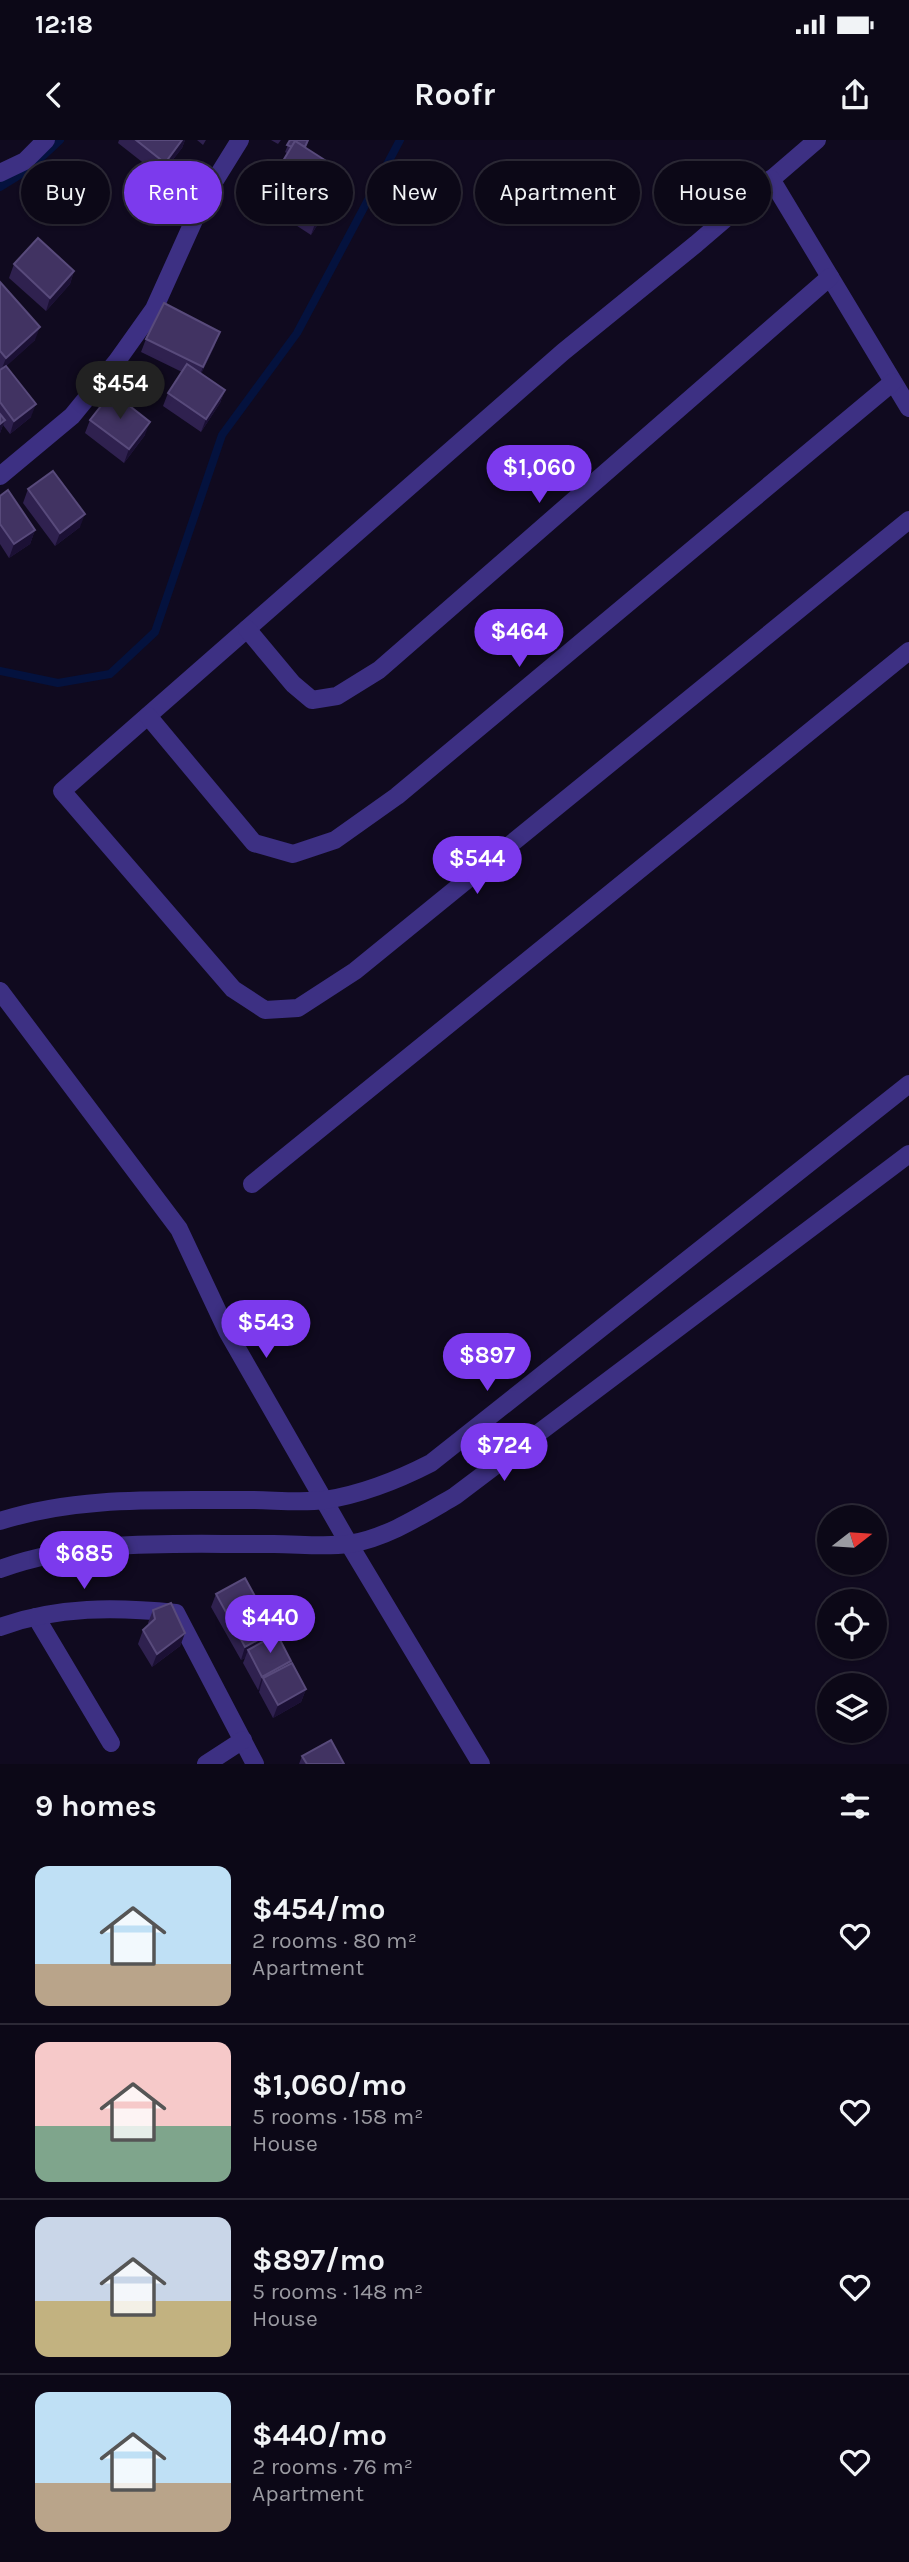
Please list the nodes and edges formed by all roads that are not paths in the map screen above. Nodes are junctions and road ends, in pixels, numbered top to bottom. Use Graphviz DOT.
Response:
graph roads {
  1 [pos="46,140"];
  2 [pos="240,140"];
  3 [pos="817,140"];
  4 [pos="0,173"];
  5 [pos="771,179"];
  6 [pos="717,224"];
  7 [pos="830,277"];
  8 [pos="893,382"];
  9 [pos="909,408"];
  10 [pos="0,476"];
  11 [pos="909,520"];
  12 [pos="247,629"];
  13 [pos="909,651"];
  14 [pos="148,716"];
  15 [pos="0,992"];
  16 [pos="909,1084"];
  17 [pos="909,1154"];
  18 [pos="252,1184"];
  19 [pos="324,1500"];
  20 [pos="0,1521"];
  21 [pos="348,1544"];
  22 [pos="0,1569"];
  23 [pos="36,1617"];
  24 [pos="0,1627"];
  25 [pos="243,1741"];
  26 [pos="111,1742"];
  27 [pos="206,1764"];
  28 [pos="255,1764"];
  29 [pos="481,1764"];
  1 -- 4 [label="street"];
  2 -- 10 [label="street"];
  3 -- 5 [label="street"];
  5 -- 7 [label="street"];
  6 -- 12 [label="street"];
  7 -- 8 [label="street"];
  7 -- 12 [label="street"];
  8 -- 9 [label="street"];
  8 -- 14 [label="street"];
  11 -- 14 [label="street"];
  12 -- 14 [label="street"];
  13 -- 18 [label="street"];
  15 -- 19 [label="street"];
  16 -- 19 [label="street"];
  17 -- 21 [label="street"];
  19 -- 20 [label="street"];
  19 -- 21 [label="street"];
  21 -- 22 [label="street"];
  21 -- 29 [label="street"];
  23 -- 24 [label="street"];
  23 -- 25 [label="street"];
  23 -- 26 [label="street"];
  25 -- 27 [label="street"];
  25 -- 28 [label="street"];
}
